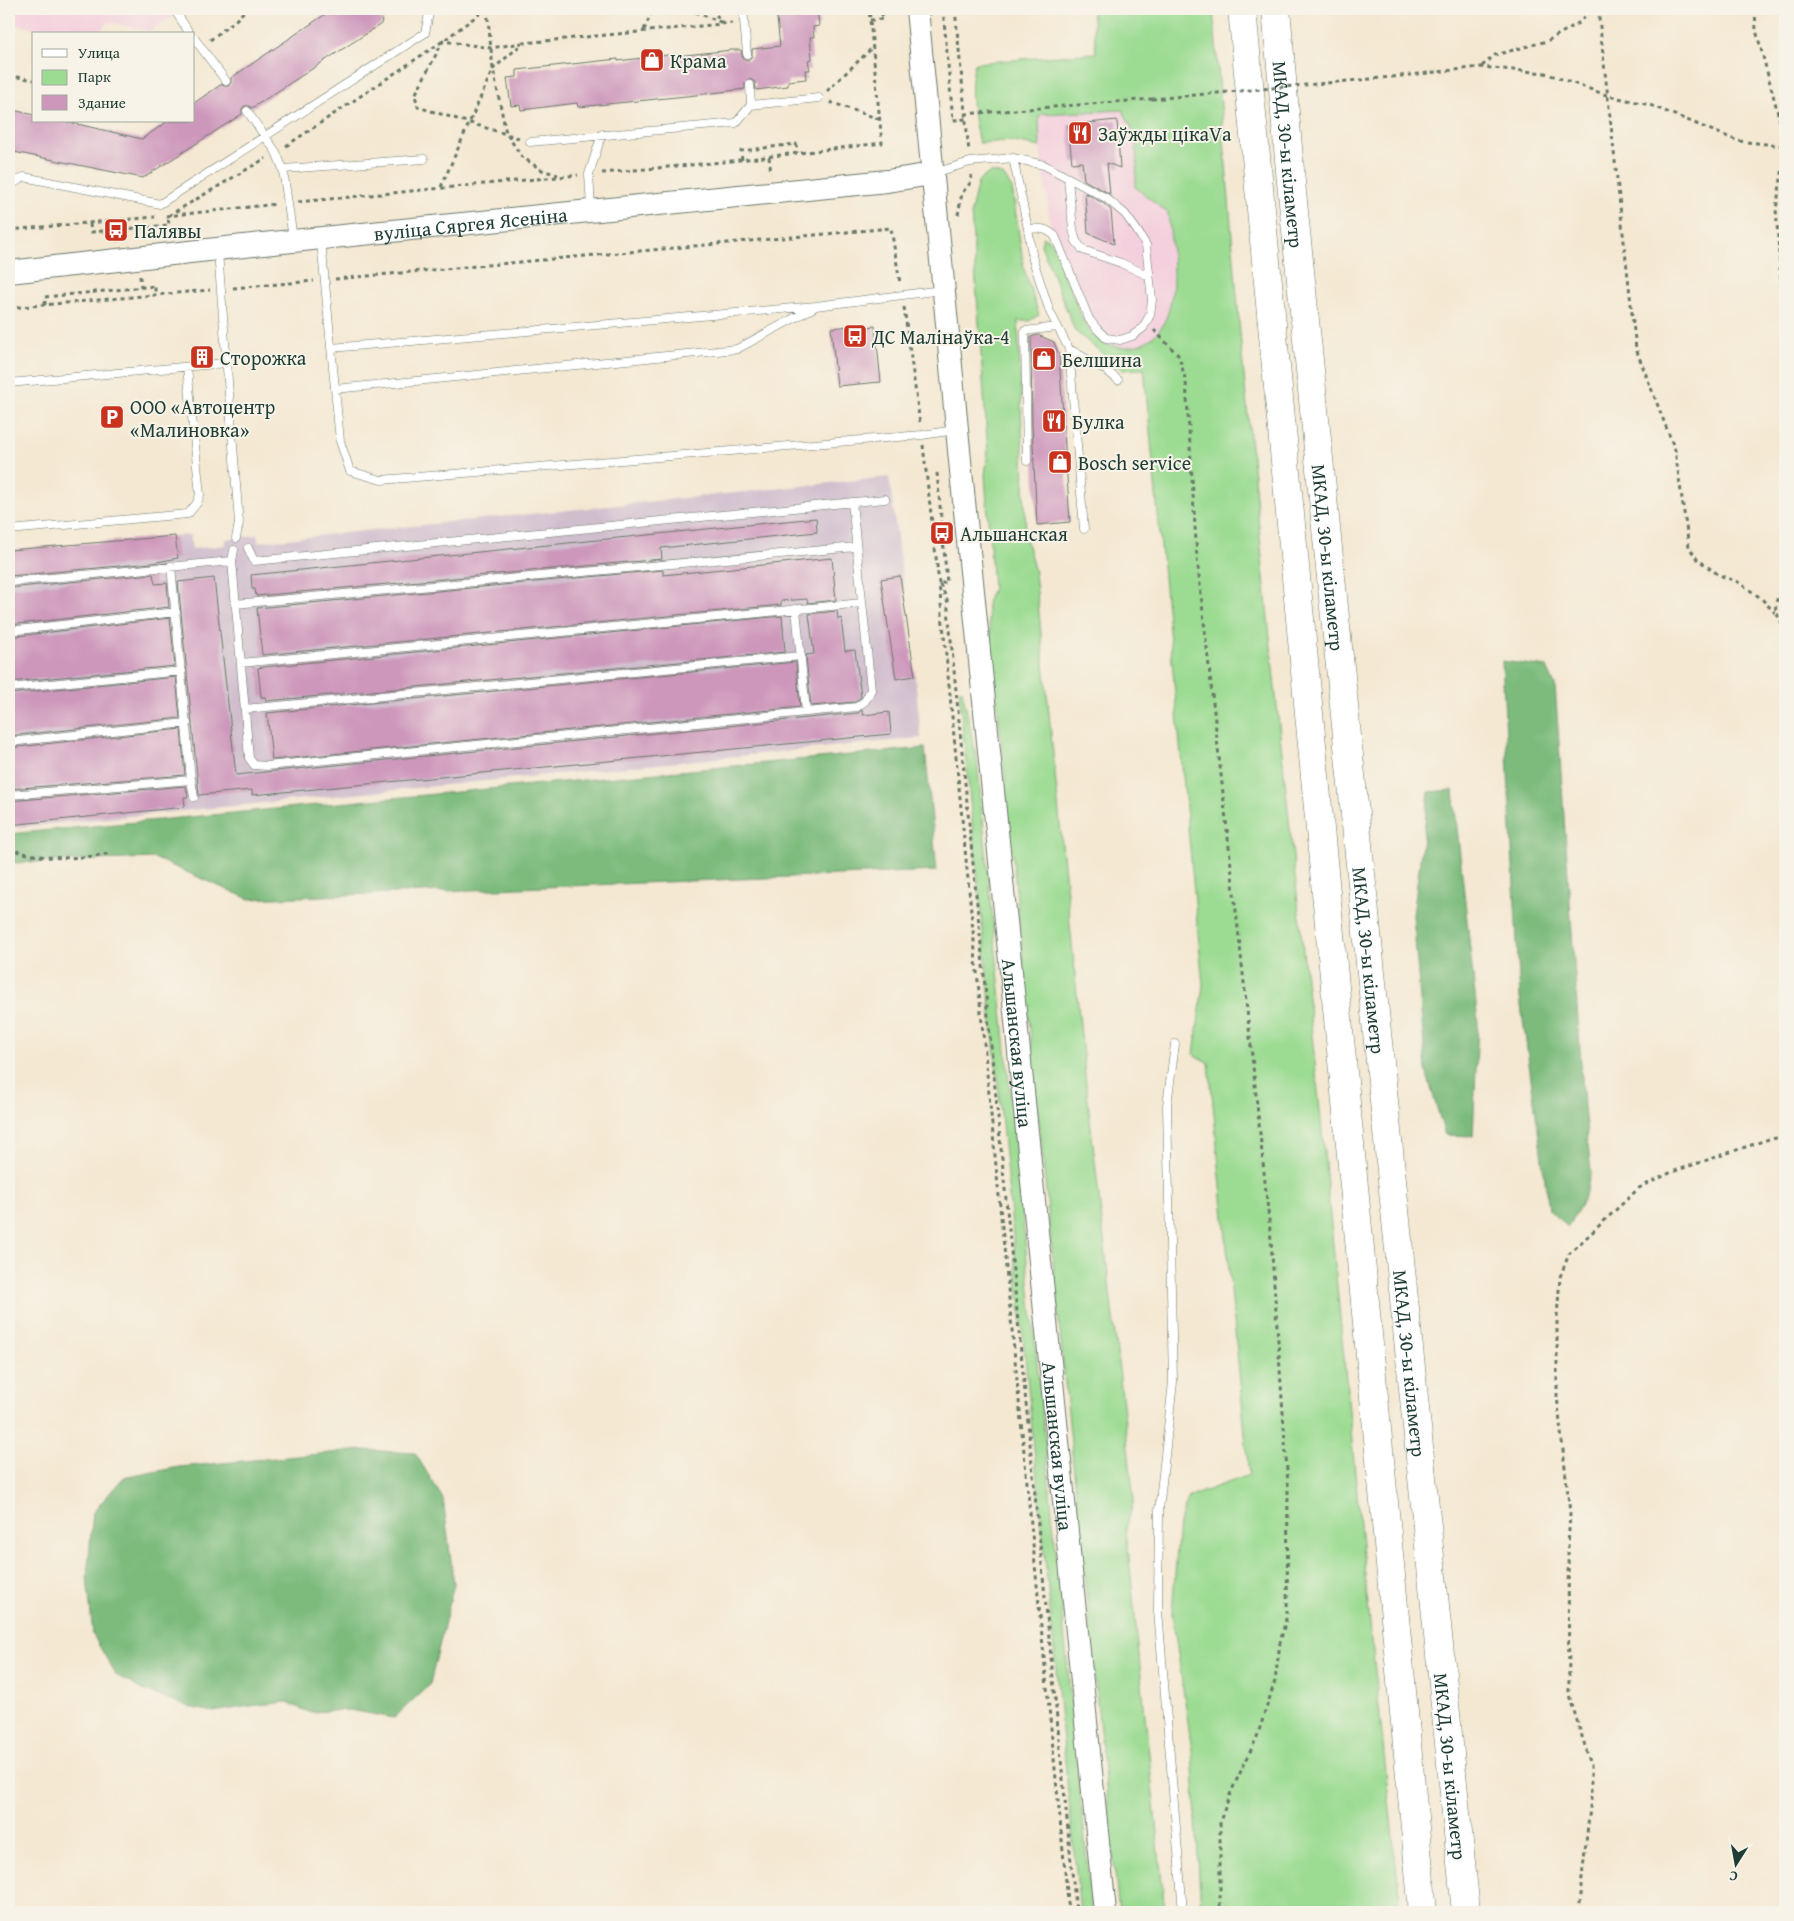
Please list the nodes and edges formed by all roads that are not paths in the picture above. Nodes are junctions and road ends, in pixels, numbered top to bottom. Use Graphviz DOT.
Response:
graph roads {
  1 [pos="174,9"];
  2 [pos="430,9"];
  3 [pos="743,9"];
  4 [pos="918,9"];
  5 [pos="1242,9"];
  6 [pos="1276,9"];
  7 [pos="189,32"];
  8 [pos="195,40"];
  9 [pos="747,54"];
  10 [pos="226,82"];
  11 [pos="750,85"];
  12 [pos="820,98"];
  13 [pos="751,105"];
  14 [pos="247,111"];
  15 [pos="602,134"];
  16 [pos="264,136"];
  17 [pos="530,142"];
  18 [pos="1013,158"];
  19 [pos="424,159"];
  20 [pos="283,169"];
  21 [pos="932,174"];
  22 [pos="1068,179"];
  23 [pos="9,186"];
  24 [pos="592,212"];
  25 [pos="1028,229"];
  26 [pos="321,239"];
  27 [pos="293,241"];
  28 [pos="218,250"];
  29 [pos="9,272"];
  30 [pos="1149,276"];
  31 [pos="944,290"];
  32 [pos="816,306"];
  33 [pos="1057,327"];
  34 [pos="331,348"];
  35 [pos="1069,349"];
  36 [pos="226,363"];
  37 [pos="187,367"];
  38 [pos="1118,380"];
  39 [pos="9,383"];
  40 [pos="335,390"];
  41 [pos="957,430"];
  42 [pos="1027,461"];
  43 [pos="885,499"];
  44 [pos="852,502"];
  45 [pos="1084,529"];
  46 [pos="9,530"];
  47 [pos="240,537"];
  48 [pos="856,547"];
  49 [pos="248,548"];
  50 [pos="234,550"];
  51 [pos="232,561"];
  52 [pos="171,566"];
  53 [pos="9,582"];
  54 [pos="862,603"];
  55 [pos="235,604"];
  56 [pos="796,609"];
  57 [pos="176,612"];
  58 [pos="9,631"];
  59 [pos="801,656"];
  60 [pos="241,663"];
  61 [pos="182,671"];
  62 [pos="9,688"];
  63 [pos="245,709"];
  64 [pos="806,712"];
  65 [pos="187,723"];
  66 [pos="9,742"];
  67 [pos="191,780"];
  68 [pos="9,795"];
  69 [pos="194,797"];
  70 [pos="1175,1044"];
  71 [pos="1105,1912"];
  72 [pos="1183,1912"];
  73 [pos="1423,1912"];
  74 [pos="1466,1912"];
  1 -- 7 [label="lane"];
  2 -- 16 [label="lane"];
  3 -- 9 [label="lane"];
  4 -- 21 [label="main road, Альшанская вуліца"];
  5 -- 73 [label="highway, МКАД, 30-ы кіламетр"];
  6 -- 74 [label="highway, МКАД, 30-ы кіламетр"];
  8 -- 10 [label="lane"];
  11 -- 13 [label="lane"];
  12 -- 13 [label="lane"];
  13 -- 15 [label="lane"];
  14 -- 16 [label="lane"];
  15 -- 17 [label="lane"];
  15 -- 24 [label="lane"];
  16 -- 20 [label="lane"];
  16 -- 23 [label="lane"];
  18 -- 21 [label="lane"];
  18 -- 22 [label="lane"];
  18 -- 25 [label="lane"];
  19 -- 20 [label="lane"];
  20 -- 27 [label="lane"];
  21 -- 24 [label="main road, вуліца Сяргея Ясеніна"];
  21 -- 31 [label="main road, Альшанская вуліца"];
  22 -- 30 [label="lane"];
  22 -- 30 [label="lane"];
  24 -- 26 [label="main road, вуліца Сяргея Ясеніна"];
  25 -- 30 [label="lane"];
  25 -- 33 [label="lane"];
  26 -- 27 [label="main road, вуліца Сяргея Ясеніна"];
  26 -- 34 [label="lane"];
  27 -- 28 [label="main road, вуліца Сяргея Ясеніна"];
  28 -- 29 [label="main road, вуліца Сяргея Ясеніна"];
  28 -- 36 [label="lane"];
  31 -- 32 [label="lane"];
  31 -- 41 [label="main road, Альшанская вуліца"];
  32 -- 34 [label="lane"];
  32 -- 40 [label="lane"];
  33 -- 35 [label="lane"];
  33 -- 42 [label="lane"];
  34 -- 40 [label="lane"];
  35 -- 38 [label="lane"];
  35 -- 45 [label="lane"];
  36 -- 37 [label="lane"];
  36 -- 47 [label="lane"];
  37 -- 39 [label="lane"];
  37 -- 46 [label="lane"];
  40 -- 41 [label="lane"];
  41 -- 71 [label="main road, Альшанская вуліца"];
  43 -- 44 [label="lane"];
  44 -- 48 [label="lane"];
  44 -- 49 [label="lane"];
  48 -- 54 [label="lane"];
  48 -- 55 [label="lane"];
  50 -- 51 [label="lane"];
  51 -- 52 [label="lane"];
  51 -- 55 [label="lane"];
  52 -- 53 [label="lane"];
  52 -- 57 [label="lane"];
  54 -- 56 [label="lane"];
  54 -- 64 [label="lane"];
  55 -- 60 [label="lane"];
  56 -- 59 [label="lane"];
  56 -- 60 [label="lane"];
  57 -- 58 [label="lane"];
  57 -- 61 [label="lane"];
  59 -- 63 [label="lane"];
  59 -- 64 [label="lane"];
  60 -- 63 [label="lane"];
  61 -- 62 [label="lane"];
  61 -- 65 [label="lane"];
  63 -- 64 [label="lane"];
  65 -- 66 [label="lane"];
  65 -- 67 [label="lane"];
  67 -- 68 [label="lane"];
  67 -- 69 [label="lane"];
  70 -- 72 [label="lane"];
}
